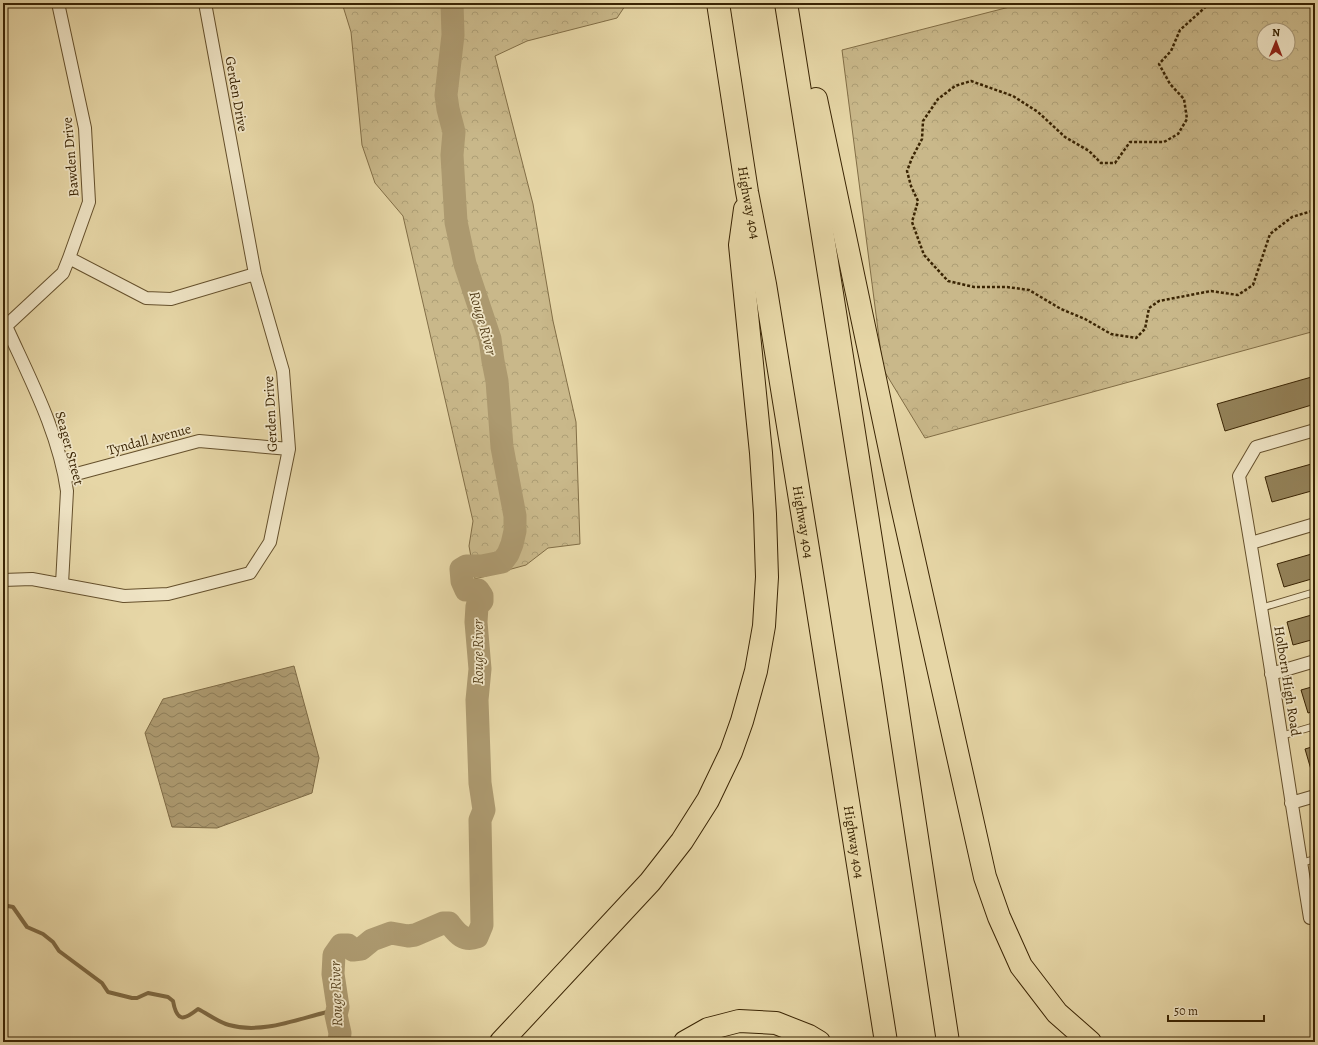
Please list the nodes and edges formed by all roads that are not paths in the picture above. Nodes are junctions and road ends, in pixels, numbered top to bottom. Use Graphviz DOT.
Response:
graph roads {
  1 [pos="58,3"];
  2 [pos="205,3"];
  3 [pos="718,3"];
  4 [pos="786,3"];
  5 [pos="796,61"];
  6 [pos="747,192"];
  7 [pos="69,258"];
  8 [pos="255,274"];
  9 [pos="5,327"];
  10 [pos="1315,430"];
  11 [pos="289,449"];
  12 [pos="65,477"];
  13 [pos="1315,524"];
  14 [pos="1251,543"];
  15 [pos="3,580"];
  16 [pos="62,584"];
  17 [pos="1315,592"];
  18 [pos="1262,608"];
  19 [pos="1315,661"];
  20 [pos="1271,674"];
  21 [pos="1315,726"];
  22 [pos="1281,736"];
  23 [pos="1315,796"];
  24 [pos="1291,803"];
  25 [pos="1315,859"];
  26 [pos="1301,863"];
  27 [pos="1313,917"];
  28 [pos="501,1042"];
  29 [pos="685,1042"];
  30 [pos="819,1042"];
  31 [pos="886,1042"];
  32 [pos="948,1042"];
  33 [pos="1090,1042"];
  1 -- 7 [label="street, Bawden Drive"];
  2 -- 8 [label="street, Gerden Drive"];
  3 -- 6 [label="highway, Highway 404"];
  4 -- 5 [label="highway"];
  5 -- 32 [label="highway"];
  5 -- 33 [label="highway"];
  6 -- 28 [label="highway"];
  6 -- 31 [label="highway, Highway 404"];
  7 -- 8 [label="street"];
  7 -- 9 [label="street, Bawden Drive"];
  8 -- 11 [label="street, Gerden Drive"];
  9 -- 12 [label="street, Seager Street"];
  10 -- 14 [label="street, Holborn High Road"];
  11 -- 12 [label="street, Tyndall Avenue"];
  11 -- 16 [label="street, Gerden Drive"];
  12 -- 16 [label="street, Seager Street"];
  13 -- 14 [label="street"];
  14 -- 18 [label="street, Holborn High Road"];
  15 -- 16 [label="street, Gerden Drive"];
  17 -- 18 [label="lane"];
  18 -- 20 [label="street, Holborn High Road"];
  19 -- 20 [label="street"];
  20 -- 22 [label="street, Holborn High Road"];
  21 -- 22 [label="lane"];
  22 -- 24 [label="street, Holborn High Road"];
  23 -- 24 [label="street"];
  24 -- 26 [label="street, Holborn High Road"];
  25 -- 26 [label="lane"];
  26 -- 27 [label="street, Holborn High Road"];
  29 -- 30 [label="highway"];
}
